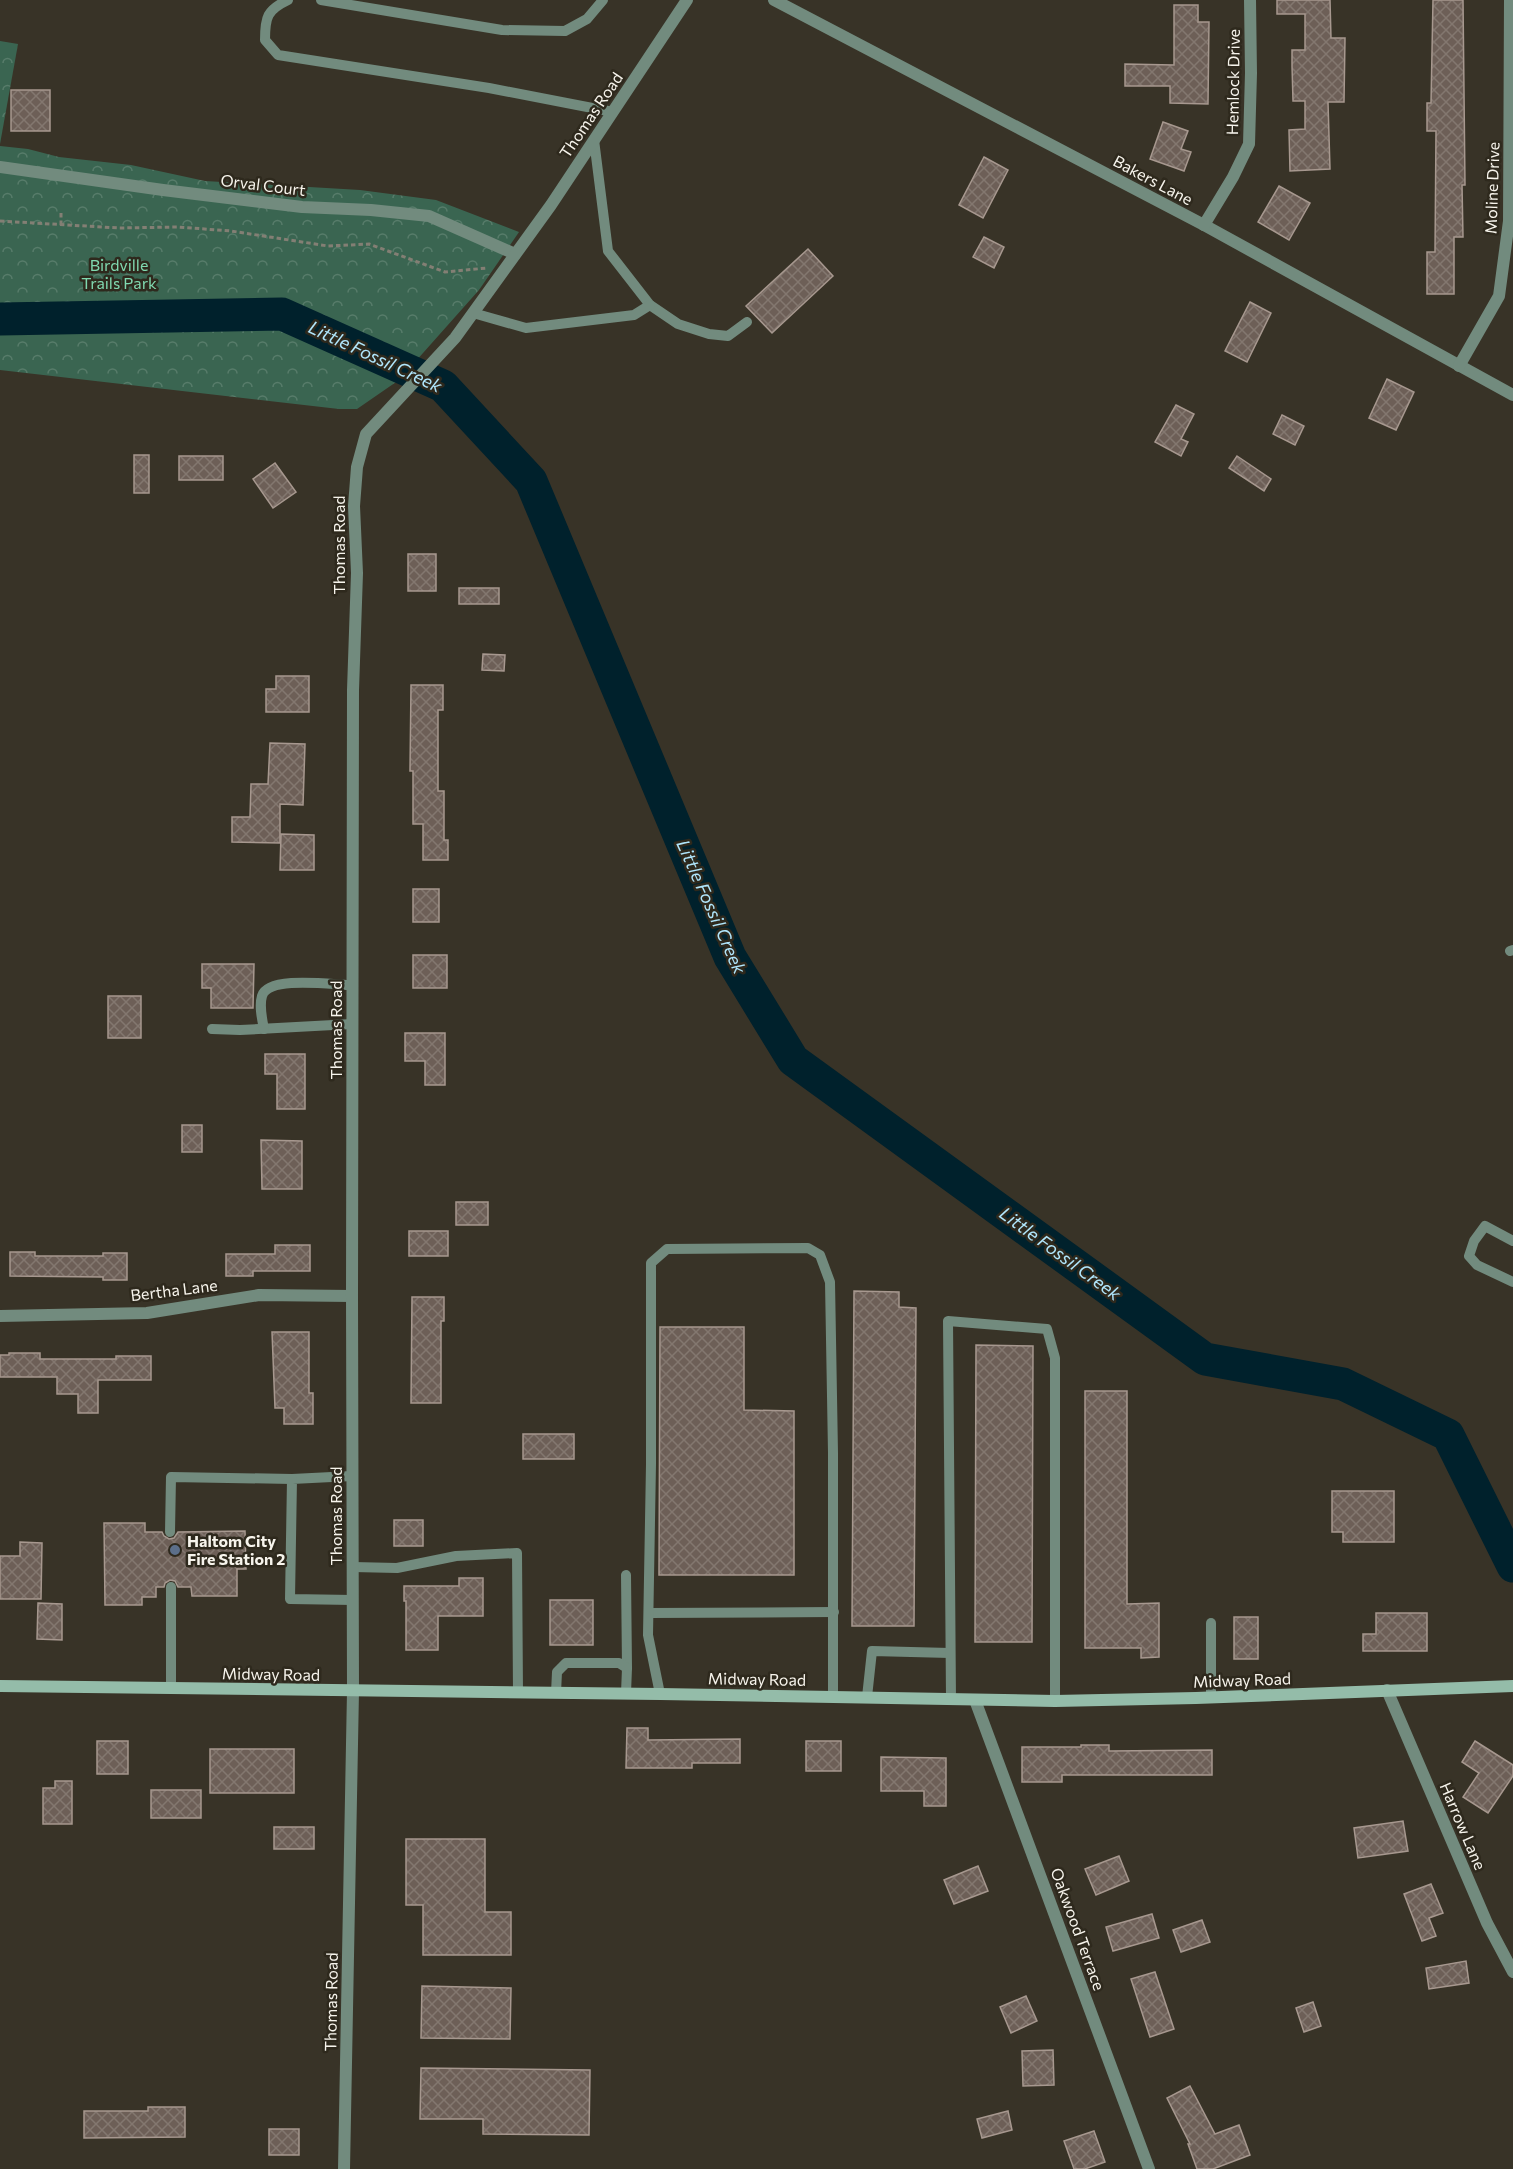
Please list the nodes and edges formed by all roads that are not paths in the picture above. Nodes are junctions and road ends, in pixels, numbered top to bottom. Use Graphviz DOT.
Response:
graph roads {
  1 [pos="288,0"];
  2 [pos="321,0"];
  3 [pos="603,0"];
  4 [pos="687,0"];
  5 [pos="774,0"];
  6 [pos="1250,0"];
  7 [pos="1510,0"];
  8 [pos="613,112"];
  9 [pos="594,140"];
  10 [pos="0,167"];
  11 [pos="1204,225"];
  12 [pos="515,255"];
  13 [pos="650,305"];
  14 [pos="473,314"];
  15 [pos="747,322"];
  16 [pos="1459,366"];
  17 [pos="1513,395"];
  18 [pos="352,985"];
  19 [pos="352,1024"];
  20 [pos="212,1029"];
  21 [pos="264,1029"];
  22 [pos="1513,1241"];
  23 [pos="1513,1282"];
  24 [pos="352,1296"];
  25 [pos="0,1316"];
  26 [pos="352,1476"];
  27 [pos="292,1479"];
  28 [pos="170,1532"];
  29 [pos="353,1567"];
  30 [pos="626,1575"];
  31 [pos="171,1587"];
  32 [pos="353,1600"];
  33 [pos="834,1612"];
  34 [pos="649,1613"];
  35 [pos="1210,1623"];
  36 [pos="950,1653"];
  37 [pos="627,1668"];
  38 [pos="0,1686"];
  39 [pos="1513,1686"];
  40 [pos="171,1689"];
  41 [pos="1387,1690"];
  42 [pos="353,1691"];
  43 [pos="518,1693"];
  44 [pos="556,1693"];
  45 [pos="626,1693"];
  46 [pos="660,1694"];
  47 [pos="833,1697"];
  48 [pos="867,1697"];
  49 [pos="1210,1698"];
  50 [pos="951,1699"];
  51 [pos="975,1700"];
  52 [pos="1055,1701"];
  53 [pos="1513,1972"];
  54 [pos="344,2169"];
  55 [pos="1149,2169"];
  1 -- 8 [label="lane"];
  2 -- 3 [label="lane"];
  4 -- 8 [label="street, Thomas Road"];
  5 -- 11 [label="street, Bakers Lane"];
  6 -- 11 [label="street, Hemlock Drive"];
  7 -- 16 [label="street, Moline Drive"];
  8 -- 9 [label="street, Thomas Road"];
  9 -- 12 [label="street, Thomas Road"];
  9 -- 13 [label="lane"];
  10 -- 12 [label="street, Orval Court"];
  11 -- 16 [label="street, Bakers Lane"];
  12 -- 14 [label="street, Thomas Road"];
  13 -- 14 [label="lane"];
  13 -- 15 [label="lane"];
  14 -- 18 [label="street, Thomas Road"];
  16 -- 17 [label="street, Bakers Lane"];
  18 -- 19 [label="street, Thomas Road"];
  18 -- 21 [label="lane"];
  19 -- 21 [label="lane"];
  19 -- 24 [label="street, Thomas Road"];
  20 -- 21 [label="lane"];
  22 -- 23 [label="lane"];
  24 -- 25 [label="street, Bertha Lane"];
  24 -- 26 [label="street, Thomas Road"];
  26 -- 27 [label="lane"];
  26 -- 29 [label="street, Thomas Road"];
  27 -- 28 [label="lane"];
  27 -- 32 [label="lane"];
  29 -- 32 [label="street, Thomas Road"];
  29 -- 43 [label="lane"];
  30 -- 37 [label="lane"];
  31 -- 40 [label="lane"];
  32 -- 42 [label="street, Thomas Road"];
  33 -- 34 [label="lane"];
  33 -- 34 [label="lane"];
  33 -- 47 [label="lane"];
  34 -- 46 [label="lane"];
  35 -- 49 [label="lane"];
  36 -- 48 [label="lane"];
  36 -- 50 [label="lane"];
  36 -- 52 [label="lane"];
  37 -- 44 [label="lane"];
  37 -- 45 [label="lane"];
  38 -- 40 [label="main road, Midway Road"];
  39 -- 41 [label="main road, Midway Road"];
  40 -- 42 [label="main road, Midway Road"];
  41 -- 49 [label="main road, Midway Road"];
  41 -- 53 [label="street, Harrow Lane"];
  42 -- 43 [label="main road, Midway Road"];
  42 -- 54 [label="street, Thomas Road"];
  43 -- 44 [label="main road, Midway Road"];
  44 -- 45 [label="main road, Midway Road"];
  45 -- 46 [label="main road, Midway Road"];
  46 -- 47 [label="main road, Midway Road"];
  47 -- 48 [label="main road, Midway Road"];
  48 -- 50 [label="main road, Midway Road"];
  49 -- 52 [label="main road, Midway Road"];
  50 -- 51 [label="main road, Midway Road"];
  51 -- 52 [label="main road, Midway Road"];
  51 -- 55 [label="street, Oakwood Terrace"];
}
